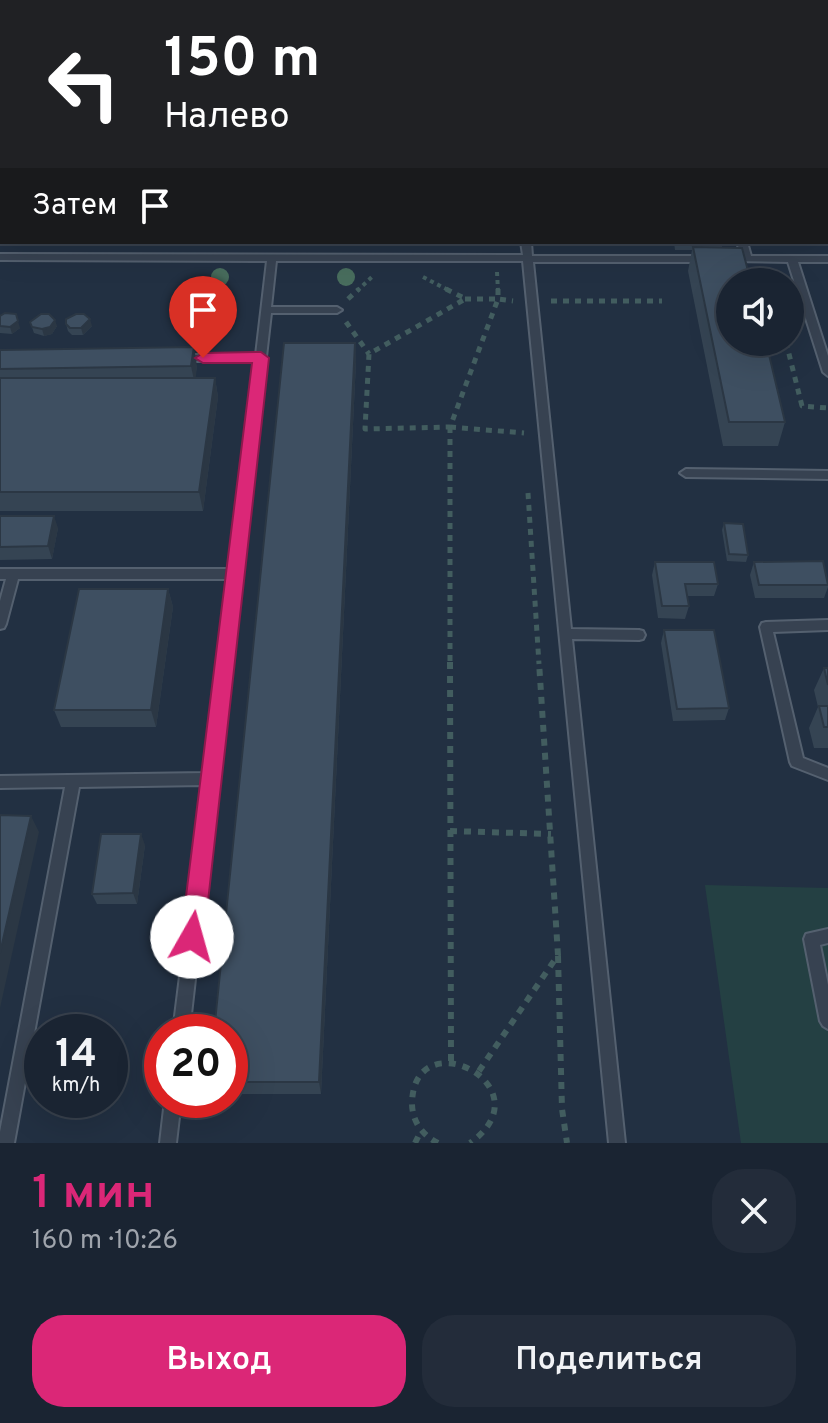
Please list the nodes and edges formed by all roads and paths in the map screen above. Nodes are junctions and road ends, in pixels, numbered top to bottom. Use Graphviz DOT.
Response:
graph roads {
  1 [pos="792,0"];
  2 [pos="828,0"];
  3 [pos="526,244"];
  4 [pos="743,244"];
  5 [pos="0,257"];
  6 [pos="272,257"];
  7 [pos="496,257"];
  8 [pos="528,258"];
  9 [pos="747,259"];
  10 [pos="792,259"];
  11 [pos="828,259"];
  12 [pos="376,274"];
  13 [pos="498,299"];
  14 [pos="513,301"];
  15 [pos="533,301"];
  16 [pos="662,301"];
  17 [pos="266,310"];
  18 [pos="337,310"];
  19 [pos="514,316"];
  20 [pos="369,354"];
  21 [pos="790,356"];
  22 [pos="169,358"];
  23 [pos="261,358"];
  24 [pos="828,372"];
  25 [pos="828,408"];
  26 [pos="522,418"];
  27 [pos="450,427"];
  28 [pos="524,433"];
  29 [pos="525,448"];
  30 [pos="686,473"];
  31 [pos="828,475"];
  32 [pos="527,479"];
  33 [pos="7,574"];
  34 [pos="236,574"];
  35 [pos="0,624"];
  36 [pos="828,625"];
  37 [pos="567,634"];
  38 [pos="639,635"];
  39 [pos="828,774"];
  40 [pos="211,779"];
  41 [pos="73,781"];
  42 [pos="0,782"];
  43 [pos="450,831"];
  44 [pos="551,834"];
  45 [pos="828,936"];
  46 [pos="558,955"];
  47 [pos="183,1014"];
  48 [pos="828,1021"];
  49 [pos="451,1061"];
  50 [pos="479,1071"];
  51 [pos="171,1118"];
  52 [pos="421,1131"];
  53 [pos="6,1143"];
  54 [pos="168,1143"];
  55 [pos="415,1143"];
  56 [pos="438,1143"];
  57 [pos="470,1143"];
  58 [pos="567,1143"];
  59 [pos="617,1143"];
  1 -- 2 [label="lane"];
  3 -- 8 [label="lane"];
  4 -- 9 [label="lane"];
  5 -- 6 [label="lane"];
  6 -- 7 [label="lane"];
  6 -- 17 [label="lane"];
  7 -- 8 [label="lane"];
  7 -- 13 [label="path"];
  8 -- 9 [label="lane"];
  8 -- 15 [label="lane"];
  9 -- 10 [label="lane"];
  10 -- 11 [label="lane"];
  10 -- 24 [label="lane"];
  12 -- 18 [label="path"];
  13 -- 14 [label="path"];
  13 -- 20 [label="path"];
  13 -- 27 [label="path"];
  14 -- 15 [label="path"];
  14 -- 19 [label="path"];
  15 -- 16 [label="path"];
  15 -- 37 [label="lane"];
  17 -- 18 [label="lane"];
  17 -- 23 [label="lane"];
  18 -- 20 [label="path"];
  20 -- 27 [label="path"];
  21 -- 25 [label="path"];
  22 -- 23 [label="lane"];
  23 -- 34 [label="lane"];
  26 -- 28 [label="path"];
  27 -- 28 [label="path"];
  27 -- 43 [label="path"];
  28 -- 29 [label="path"];
  30 -- 31 [label="lane"];
  32 -- 44 [label="path"];
  33 -- 34 [label="lane"];
  33 -- 35 [label="lane"];
  34 -- 40 [label="lane"];
  36 -- 39 [label="lane"];
  37 -- 38 [label="lane"];
  37 -- 59 [label="lane"];
  40 -- 41 [label="lane"];
  40 -- 47 [label="lane"];
  41 -- 42 [label="lane"];
  41 -- 53 [label="lane"];
  43 -- 44 [label="path"];
  43 -- 49 [label="path"];
  44 -- 46 [label="path"];
  45 -- 48 [label="lane"];
  46 -- 50 [label="path"];
  46 -- 58 [label="path"];
  49 -- 50 [label="path"];
  49 -- 52 [label="path"];
  50 -- 57 [label="path"];
  51 -- 54 [label="lane"];
  52 -- 55 [label="path"];
  52 -- 56 [label="path"];
}
